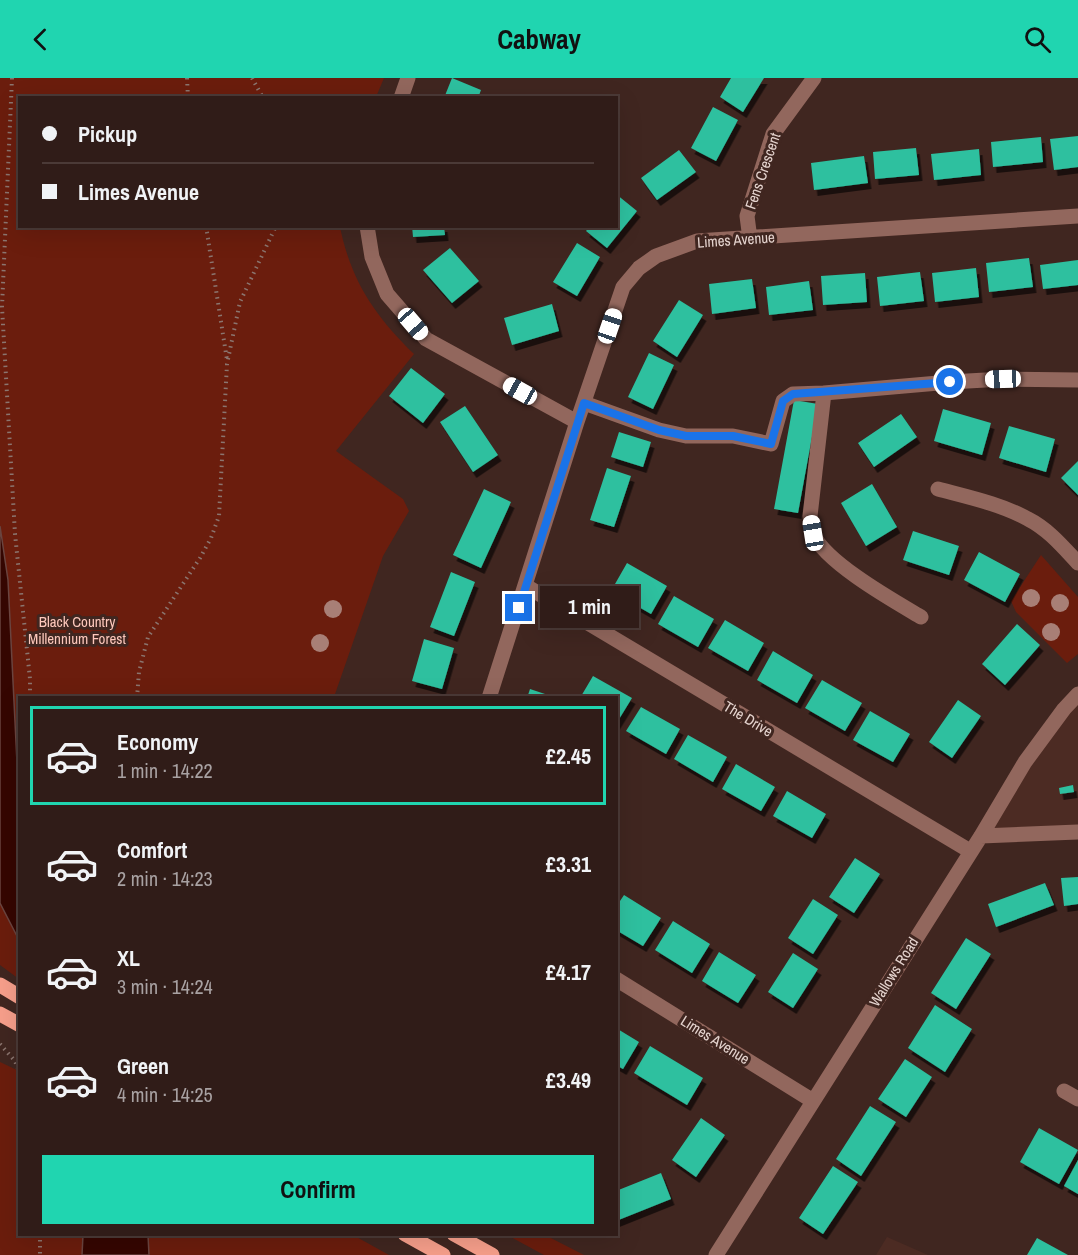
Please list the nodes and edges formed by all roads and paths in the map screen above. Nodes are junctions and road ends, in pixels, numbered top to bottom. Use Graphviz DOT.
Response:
graph roads {
  1 [pos="12,78"];
  2 [pos="187,78"];
  3 [pos="252,78"];
  4 [pos="408,78"];
  5 [pos="814,78"];
  6 [pos="188,96"];
  7 [pos="261,96"];
  8 [pos="402,96"];
  9 [pos="1078,216"];
  10 [pos="206,228"];
  11 [pos="275,228"];
  12 [pos="367,228"];
  13 [pos="750,239"];
  14 [pos="227,364"];
  15 [pos="1078,380"];
  16 [pos="824,393"];
  17 [pos="584,403"];
  18 [pos="577,422"];
  19 [pos="939,489"];
  20 [pos="1078,563"];
  21 [pos="526,586"];
  22 [pos="921,617"];
  23 [pos="1078,694"];
  24 [pos="30,696"];
  25 [pos="137,696"];
  26 [pos="490,696"];
  27 [pos="1078,832"];
  28 [pos="981,836"];
  29 [pos="970,851"];
  30 [pos="618,980"];
  31 [pos="0,985"];
  32 [pos="18,996"];
  33 [pos="0,1014"];
  34 [pos="18,1024"];
  35 [pos="0,1044"];
  36 [pos="18,1069"];
  37 [pos="1064,1091"];
  38 [pos="1078,1098"];
  39 [pos="813,1101"];
  40 [pos="40,1236"];
  41 [pos="409,1236"];
  42 [pos="458,1236"];
  43 [pos="40,1255"];
  44 [pos="443,1255"];
  45 [pos="492,1255"];
  46 [pos="716,1255"];
  1 -- 24 [label="path"];
  2 -- 6 [label="path"];
  3 -- 7 [label="path"];
  4 -- 8 [label="street"];
  5 -- 13 [label="street, Fens Crescent"];
  9 -- 13 [label="street, Limes Avenue"];
  10 -- 14 [label="path"];
  11 -- 14 [label="path"];
  12 -- 18 [label="street"];
  13 -- 17 [label="street, Limes Avenue"];
  14 -- 25 [label="path"];
  15 -- 16 [label="street"];
  16 -- 17 [label="street"];
  16 -- 22 [label="street"];
  17 -- 18 [label="street, Limes Avenue"];
  18 -- 21 [label="street, Limes Avenue"];
  19 -- 20 [label="street"];
  21 -- 26 [label="street, Limes Avenue"];
  21 -- 29 [label="street, The Drive"];
  23 -- 28 [label="street, Wallows Road"];
  27 -- 28 [label="street"];
  28 -- 29 [label="street, Wallows Road"];
  29 -- 39 [label="street, Wallows Road"];
  30 -- 39 [label="street, Limes Avenue"];
  31 -- 32 [label="main road"];
  33 -- 34 [label="main road"];
  35 -- 36 [label="path"];
  37 -- 38 [label="street"];
  39 -- 46 [label="street, Wallows Road"];
  40 -- 43 [label="path"];
  41 -- 44 [label="main road"];
  42 -- 45 [label="main road"];
}
